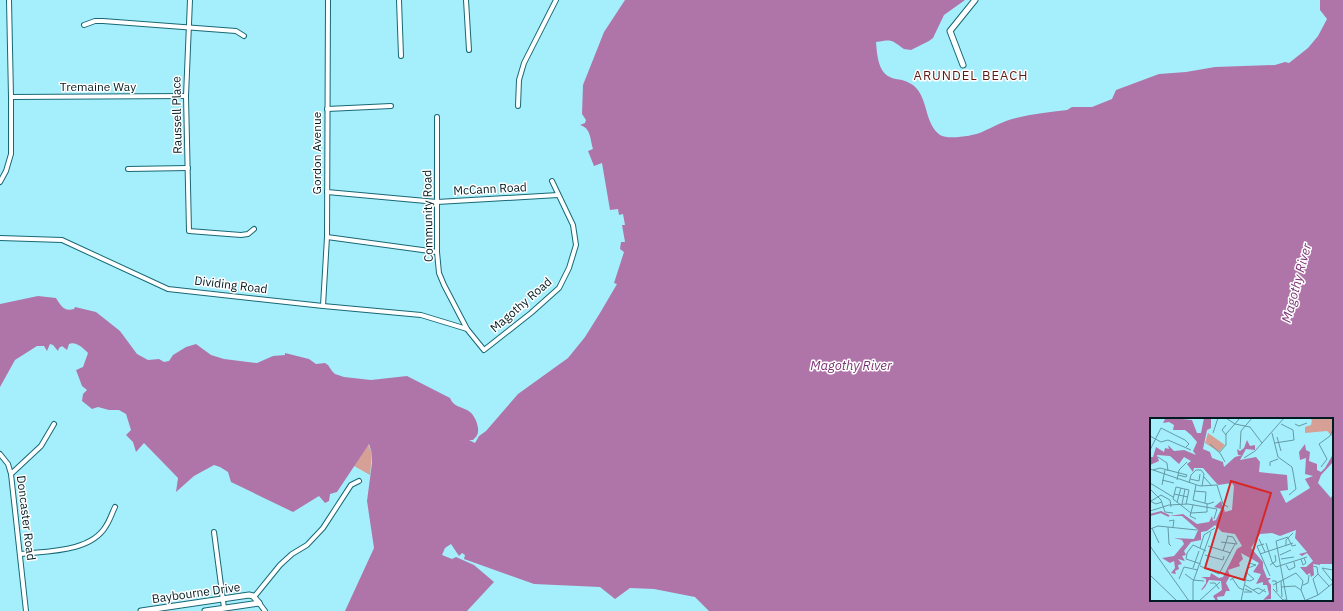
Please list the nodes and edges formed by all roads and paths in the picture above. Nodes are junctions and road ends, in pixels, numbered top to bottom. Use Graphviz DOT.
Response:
graph roads {
  1 [pos="9,0"];
  2 [pos="190,0"];
  3 [pos="328,0"];
  4 [pos="399,0"];
  5 [pos="466,0"];
  6 [pos="556,0"];
  7 [pos="975,0"];
  8 [pos="84,24"];
  9 [pos="188,26"];
  10 [pos="244,36"];
  11 [pos="469,50"];
  12 [pos="401,56"];
  13 [pos="963,65"];
  14 [pos="186,96"];
  15 [pos="11,97"];
  16 [pos="391,106"];
  17 [pos="518,106"];
  18 [pos="327,109"];
  19 [pos="437,117"];
  20 [pos="188,168"];
  21 [pos="128,169"];
  22 [pos="552,181"];
  23 [pos="0,182"];
  24 [pos="327,192"];
  25 [pos="558,195"];
  26 [pos="437,202"];
  27 [pos="254,229"];
  28 [pos="327,237"];
  29 [pos="0,238"];
  30 [pos="437,252"];
  31 [pos="323,306"];
  32 [pos="467,330"];
  33 [pos="484,350"];
  34 [pos="54,424"];
  35 [pos="0,454"];
  36 [pos="12,474"];
  37 [pos="359,482"];
  38 [pos="115,507"];
  39 [pos="214,532"];
  40 [pos="21,554"];
  41 [pos="254,597"];
  42 [pos="222,599"];
  43 [pos="259,603"];
  44 [pos="224,608"];
  45 [pos="26,611"];
  46 [pos="141,611"];
  47 [pos="205,611"];
  48 [pos="265,611"];
  1 -- 15 [label="street"];
  2 -- 9 [label="street, Raussell Place"];
  3 -- 18 [label="street, Gordon Avenue"];
  4 -- 12 [label="street"];
  5 -- 11 [label="street"];
  6 -- 17 [label="street"];
  7 -- 13 [label="street"];
  8 -- 9 [label="street"];
  9 -- 10 [label="street"];
  9 -- 14 [label="street, Raussell Place"];
  14 -- 15 [label="street, Tremaine Way"];
  14 -- 20 [label="street, Raussell Place"];
  15 -- 23 [label="street"];
  16 -- 18 [label="street"];
  18 -- 24 [label="street, Gordon Avenue"];
  19 -- 26 [label="street, Community Road"];
  20 -- 21 [label="street"];
  20 -- 27 [label="street, Raussell Place"];
  22 -- 25 [label="street, Magothy Road"];
  24 -- 26 [label="street, McCann Road"];
  24 -- 28 [label="street, Gordon Avenue"];
  25 -- 26 [label="street, McCann Road"];
  25 -- 33 [label="street, Magothy Road"];
  26 -- 30 [label="street, Community Road"];
  28 -- 30 [label="street"];
  28 -- 31 [label="street, Gordon Avenue"];
  29 -- 31 [label="street, Dividing Road"];
  30 -- 32 [label="street, Community Road"];
  31 -- 32 [label="street, Dividing Road"];
  32 -- 33 [label="street, Community Road"];
  34 -- 36 [label="street"];
  35 -- 36 [label="street, Doncaster Road"];
  36 -- 40 [label="street, Doncaster Road"];
  37 -- 41 [label="street, Baybourne Drive"];
  38 -- 40 [label="street"];
  39 -- 42 [label="street"];
  40 -- 45 [label="street, Doncaster Road"];
  41 -- 42 [label="street, Baybourne Drive"];
  41 -- 43 [label="street, Baybourne Drive"];
  42 -- 44 [label="street"];
  42 -- 46 [label="street, Baybourne Drive"];
  43 -- 44 [label="street, Baybourne Drive"];
  43 -- 48 [label="street"];
  44 -- 47 [label="street, Baybourne Drive"];
}
